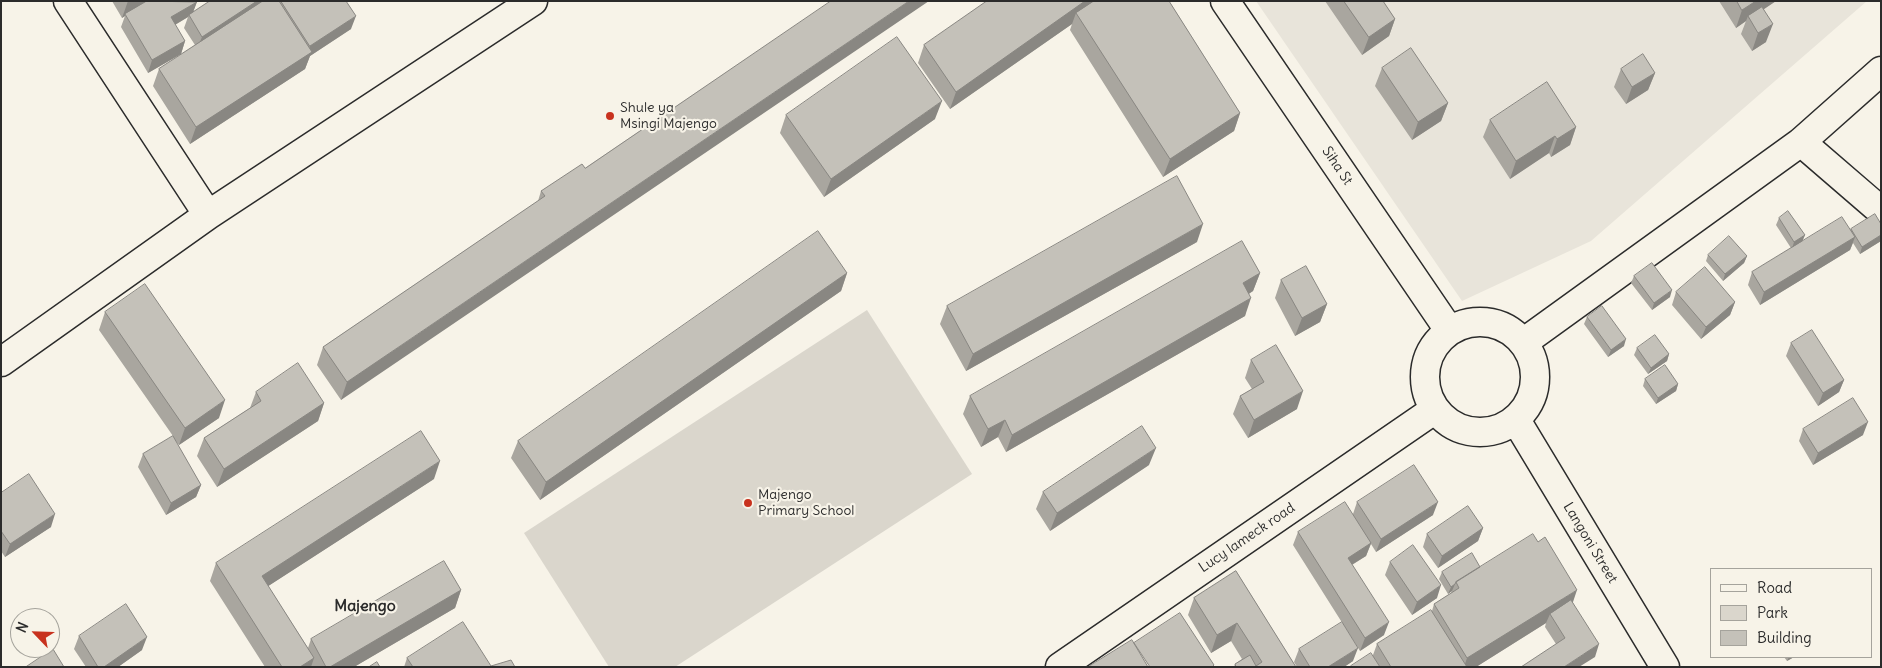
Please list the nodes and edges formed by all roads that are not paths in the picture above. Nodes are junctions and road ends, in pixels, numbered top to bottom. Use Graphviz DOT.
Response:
graph roads {
  1 [pos="68,1"];
  2 [pos="533,1"];
  3 [pos="1225,1"];
  4 [pos="1881,71"];
  5 [pos="1801,142"];
  6 [pos="1881,211"];
  7 [pos="208,215"];
  8 [pos="1449,330"];
  9 [pos="1524,342"];
  10 [pos="1,362"];
  11 [pos="1434,410"];
  12 [pos="1516,420"];
  13 [pos="1060,667"];
  14 [pos="1665,667"];
  1 -- 7 [label="street"];
  2 -- 7 [label="street"];
  3 -- 8 [label="street, Siha St"];
  4 -- 5 [label="street"];
  5 -- 6 [label="street"];
  5 -- 9 [label="street"];
  7 -- 10 [label="street"];
  8 -- 9 [label="street"];
  8 -- 11 [label="street"];
  9 -- 12 [label="street"];
  11 -- 12 [label="street"];
  11 -- 13 [label="street, Lucy lameck road"];
  12 -- 14 [label="street, Langoni Street"];
}
